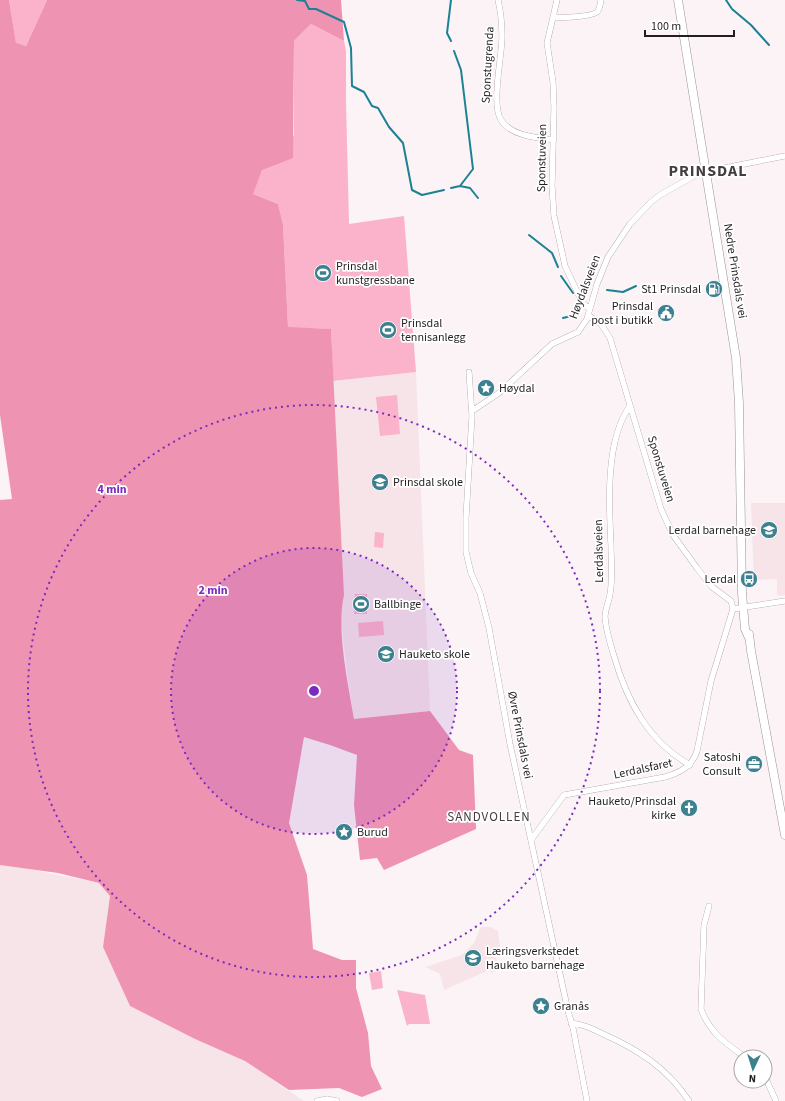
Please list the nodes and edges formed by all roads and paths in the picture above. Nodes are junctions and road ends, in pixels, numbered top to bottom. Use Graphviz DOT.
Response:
graph roads {
  1 [pos="498,0"];
  2 [pos="557,0"];
  3 [pos="601,0"];
  4 [pos="678,0"];
  5 [pos="553,16"];
  6 [pos="554,140"];
  7 [pos="785,156"];
  8 [pos="707,170"];
  9 [pos="589,312"];
  10 [pos="469,372"];
  11 [pos="630,406"];
  12 [pos="472,411"];
  13 [pos="785,601"];
  14 [pos="745,607"];
  15 [pos="733,609"];
  16 [pos="690,765"];
  17 [pos="785,835"];
  18 [pos="531,840"];
  19 [pos="709,906"];
  20 [pos="571,1023"];
  21 [pos="734,1049"];
  22 [pos="770,1089"];
  23 [pos="317,1101"];
  24 [pos="337,1101"];
  25 [pos="587,1101"];
  26 [pos="689,1101"];
  27 [pos="776,1101"];
  1 -- 6 [label="street, Sponstugrenda"];
  2 -- 5 [label="street, Sponstuveien"];
  3 -- 5 [label="street"];
  4 -- 8 [label="main road, Nedre Prinsdals vei"];
  5 -- 6 [label="street, Sponstuveien"];
  6 -- 9 [label="street, Sponstuveien"];
  7 -- 8 [label="street, Høydalsveien"];
  8 -- 9 [label="street, Høydalsveien"];
  8 -- 14 [label="main road, Nedre Prinsdals vei"];
  9 -- 11 [label="street, Sponstuveien"];
  9 -- 12 [label="street, Høydalsveien"];
  10 -- 12 [label="street, Øvre Prinsdals vei"];
  11 -- 15 [label="street, Sponstuveien"];
  11 -- 16 [label="street, Lerdalsveien"];
  12 -- 18 [label="street, Øvre Prinsdals vei"];
  13 -- 14 [label="street"];
  14 -- 15 [label="street"];
  14 -- 17 [label="main road, Nedre Prinsdals vei"];
  15 -- 16 [label="street, Lerdalsfaret"];
  16 -- 18 [label="street, Lerdalsfaret"];
  18 -- 20 [label="street, Øvre Prinsdals vei"];
  19 -- 21 [label="street"];
  20 -- 25 [label="street, Øvre Prinsdals vei"];
  20 -- 26 [label="street"];
  22 -- 27 [label="street"];
  23 -- 24 [label="street"];
}
